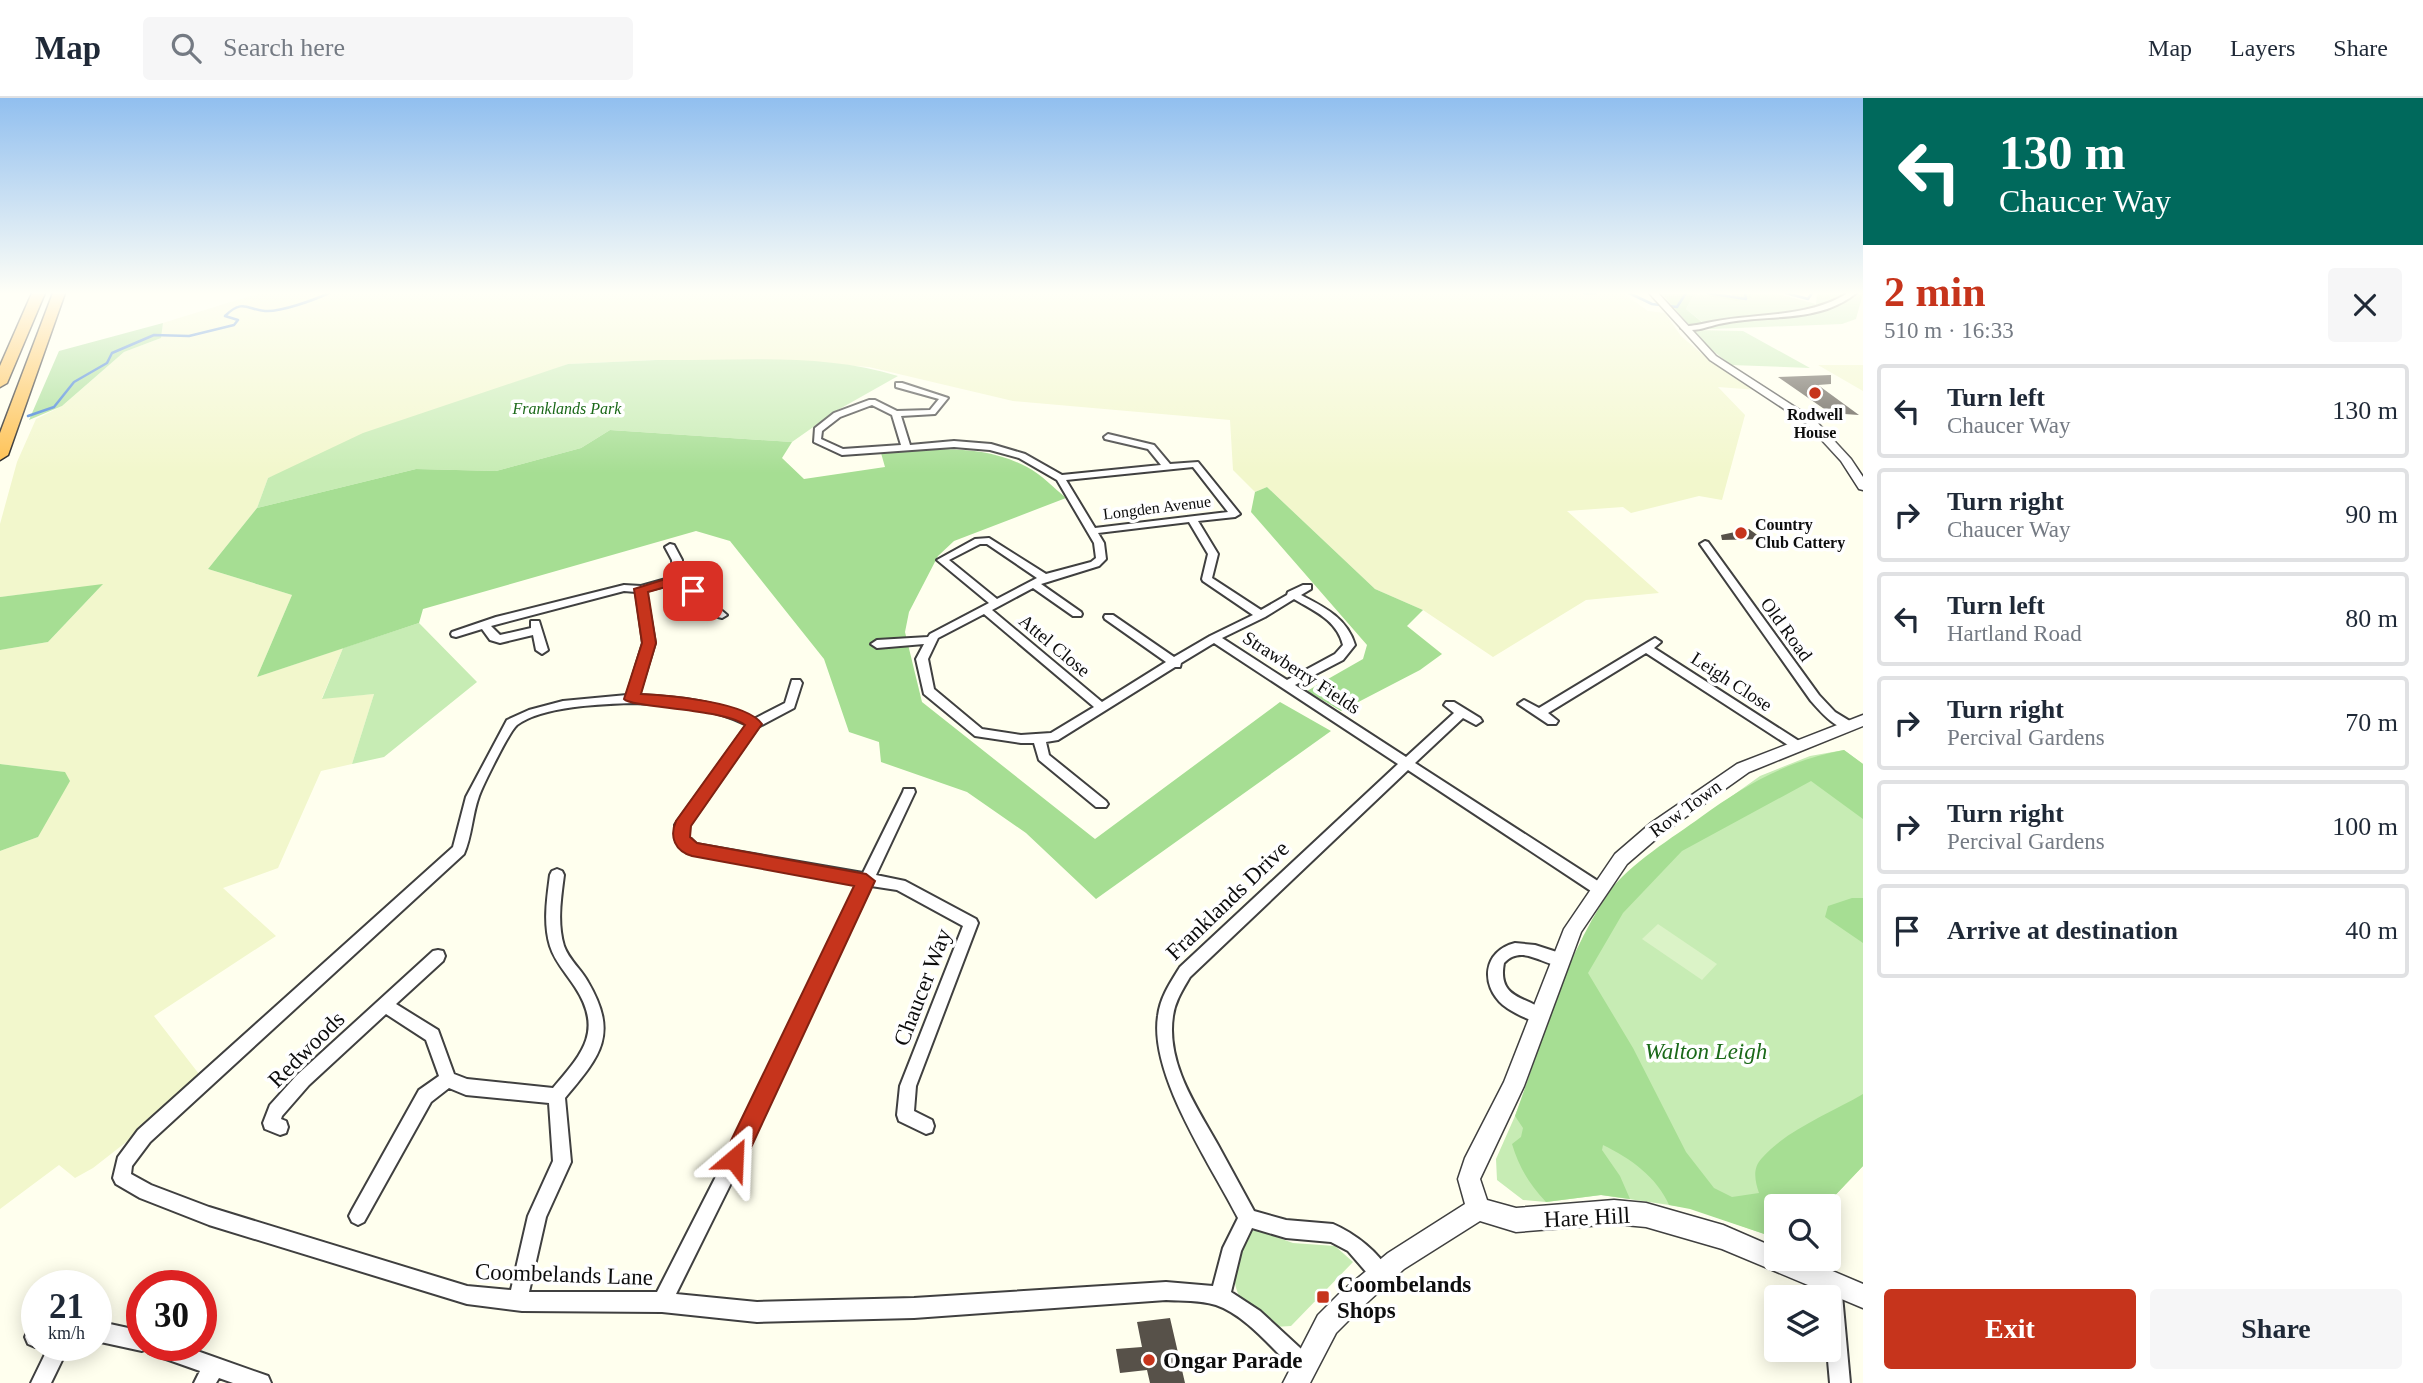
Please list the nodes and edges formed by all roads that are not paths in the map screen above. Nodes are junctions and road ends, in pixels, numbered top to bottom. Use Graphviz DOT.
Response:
graph roads {
  1 [pos="13,353"];
  2 [pos="36,353"];
  3 [pos="1711,353"];
  4 [pos="0,383"];
  5 [pos="899,385"];
  6 [pos="896,414"];
  7 [pos="11,418"];
  8 [pos="1108,437"];
  9 [pos="906,447"];
  10 [pos="0,455"];
  11 [pos="1168,467"];
  12 [pos="1060,478"];
  13 [pos="1863,486"];
  14 [pos="1192,520"];
  15 [pos="1092,531"];
  16 [pos="1705,544"];
  17 [pos="670,547"];
  18 [pos="946,556"];
  19 [pos="678,579"];
  20 [pos="1039,581"];
  21 [pos="1307,587"];
  22 [pos="641,589"];
  23 [pos="1292,594"];
  24 [pos="991,607"];
  25 [pos="532,611"];
  26 [pos="1077,614"];
  27 [pos="722,615"];
  28 [pos="1261,615"];
  29 [pos="1109,617"];
  30 [pos="485,625"];
  31 [pos="537,630"];
  32 [pos="456,634"];
  33 [pos="1214,638"];
  34 [pos="932,640"];
  35 [pos="877,644"];
  36 [pos="542,650"];
  37 [pos="1176,663"];
  38 [pos="796,684"];
  39 [pos="1287,685"];
  40 [pos="632,699"];
  41 [pos="1524,704"];
  42 [pos="1450,705"];
  43 [pos="1101,707"];
  44 [pos="1462,712"];
  45 [pos="1539,713"];
  46 [pos="1476,721"];
  47 [pos="1552,721"];
  48 [pos="1856,723"];
  49 [pos="754,724"];
  50 [pos="1040,740"];
  51 [pos="1798,746"];
  52 [pos="1408,762"];
  53 [pos="909,792"];
  54 [pos="1101,804"];
  55 [pos="556,875"];
  56 [pos="866,881"];
  57 [pos="1599,889"];
  58 [pos="438,956"];
  59 [pos="1561,960"];
  60 [pos="385,1005"];
  61 [pos="1539,1016"];
  62 [pos="449,1079"];
  63 [pos="557,1096"];
  64 [pos="280,1126"];
  65 [pos="926,1126"];
  66 [pos="1478,1209"];
  67 [pos="358,1216"];
  68 [pos="1248,1218"];
  69 [pos="1389,1267"];
  70 [pos="1832,1284"];
  71 [pos="1863,1296"];
  72 [pos="1220,1297"];
  73 [pos="518,1300"];
  74 [pos="662,1302"];
  75 [pos="52,1361"];
  76 [pos="183,1361"];
  77 [pos="1300,1374"];
  78 [pos="209,1375"];
  79 [pos="41,1383"];
  80 [pos="261,1383"];
  81 [pos="1840,1383"];
  1 -- 4 [label="highway"];
  2 -- 7 [label="highway"];
  3 -- 13 [label="street"];
  5 -- 6 [label="street"];
  6 -- 9 [label="street"];
  6 -- 9 [label="street"];
  7 -- 10 [label="highway"];
  8 -- 11 [label="street"];
  9 -- 12 [label="street"];
  11 -- 12 [label="street, Longden Avenue"];
  11 -- 14 [label="street, Longden Avenue"];
  12 -- 15 [label="street"];
  14 -- 15 [label="street, Longden Avenue"];
  14 -- 28 [label="street"];
  15 -- 20 [label="street"];
  16 -- 48 [label="street, Old Road"];
  17 -- 19 [label="street"];
  18 -- 20 [label="street"];
  18 -- 24 [label="street"];
  19 -- 22 [label="street"];
  19 -- 27 [label="street"];
  20 -- 24 [label="street"];
  20 -- 26 [label="street"];
  21 -- 23 [label="street"];
  22 -- 25 [label="street"];
  22 -- 40 [label="street"];
  23 -- 28 [label="street"];
  23 -- 39 [label="street"];
  24 -- 34 [label="street"];
  24 -- 43 [label="street, Attel Close"];
  25 -- 30 [label="street"];
  25 -- 31 [label="street"];
  28 -- 33 [label="street"];
  29 -- 37 [label="street"];
  30 -- 31 [label="street"];
  30 -- 32 [label="street"];
  31 -- 36 [label="street"];
  33 -- 37 [label="street, Strawberry Fields"];
  33 -- 39 [label="street, Strawberry Fields"];
  34 -- 35 [label="street"];
  34 -- 50 [label="street"];
  37 -- 43 [label="street, Strawberry Fields"];
  38 -- 49 [label="street, Chaucer Way"];
  39 -- 52 [label="street, Strawberry Fields"];
  40 -- 49 [label="street"];
  40 -- 73 [label="street, Coombelands Lane"];
  41 -- 45 [label="street"];
  42 -- 44 [label="street"];
  43 -- 50 [label="street, Strawberry Fields"];
  44 -- 46 [label="street"];
  44 -- 52 [label="street, Franklands Drive"];
  45 -- 47 [label="street"];
  45 -- 51 [label="street, Leigh Close"];
  48 -- 51 [label="street, Row Town"];
  49 -- 56 [label="street, Chaucer Way"];
  50 -- 54 [label="street"];
  51 -- 57 [label="street, Row Town"];
  52 -- 57 [label="street"];
  52 -- 68 [label="street, Franklands Drive"];
  53 -- 56 [label="street"];
  55 -- 63 [label="street"];
  56 -- 65 [label="street, Chaucer Way"];
  56 -- 74 [label="street"];
  57 -- 59 [label="street, Row Town"];
  58 -- 60 [label="street, Redwoods"];
  59 -- 61 [label="street, Row Town"];
  59 -- 61 [label="street"];
  60 -- 62 [label="street"];
  60 -- 64 [label="street, Redwoods"];
  61 -- 66 [label="street, Row Town"];
  62 -- 63 [label="street"];
  62 -- 67 [label="street"];
  63 -- 73 [label="street"];
  66 -- 69 [label="street"];
  66 -- 70 [label="street, Hare Hill"];
  68 -- 69 [label="street"];
  68 -- 72 [label="street"];
  69 -- 77 [label="street"];
  70 -- 71 [label="street, Hare Hill"];
  70 -- 81 [label="street"];
  72 -- 74 [label="street, Coombelands Lane"];
  72 -- 77 [label="street, Coombelands Lane"];
  73 -- 74 [label="street, Coombelands Lane"];
  75 -- 79 [label="street"];
  76 -- 78 [label="street"];
  78 -- 80 [label="street"];
}
